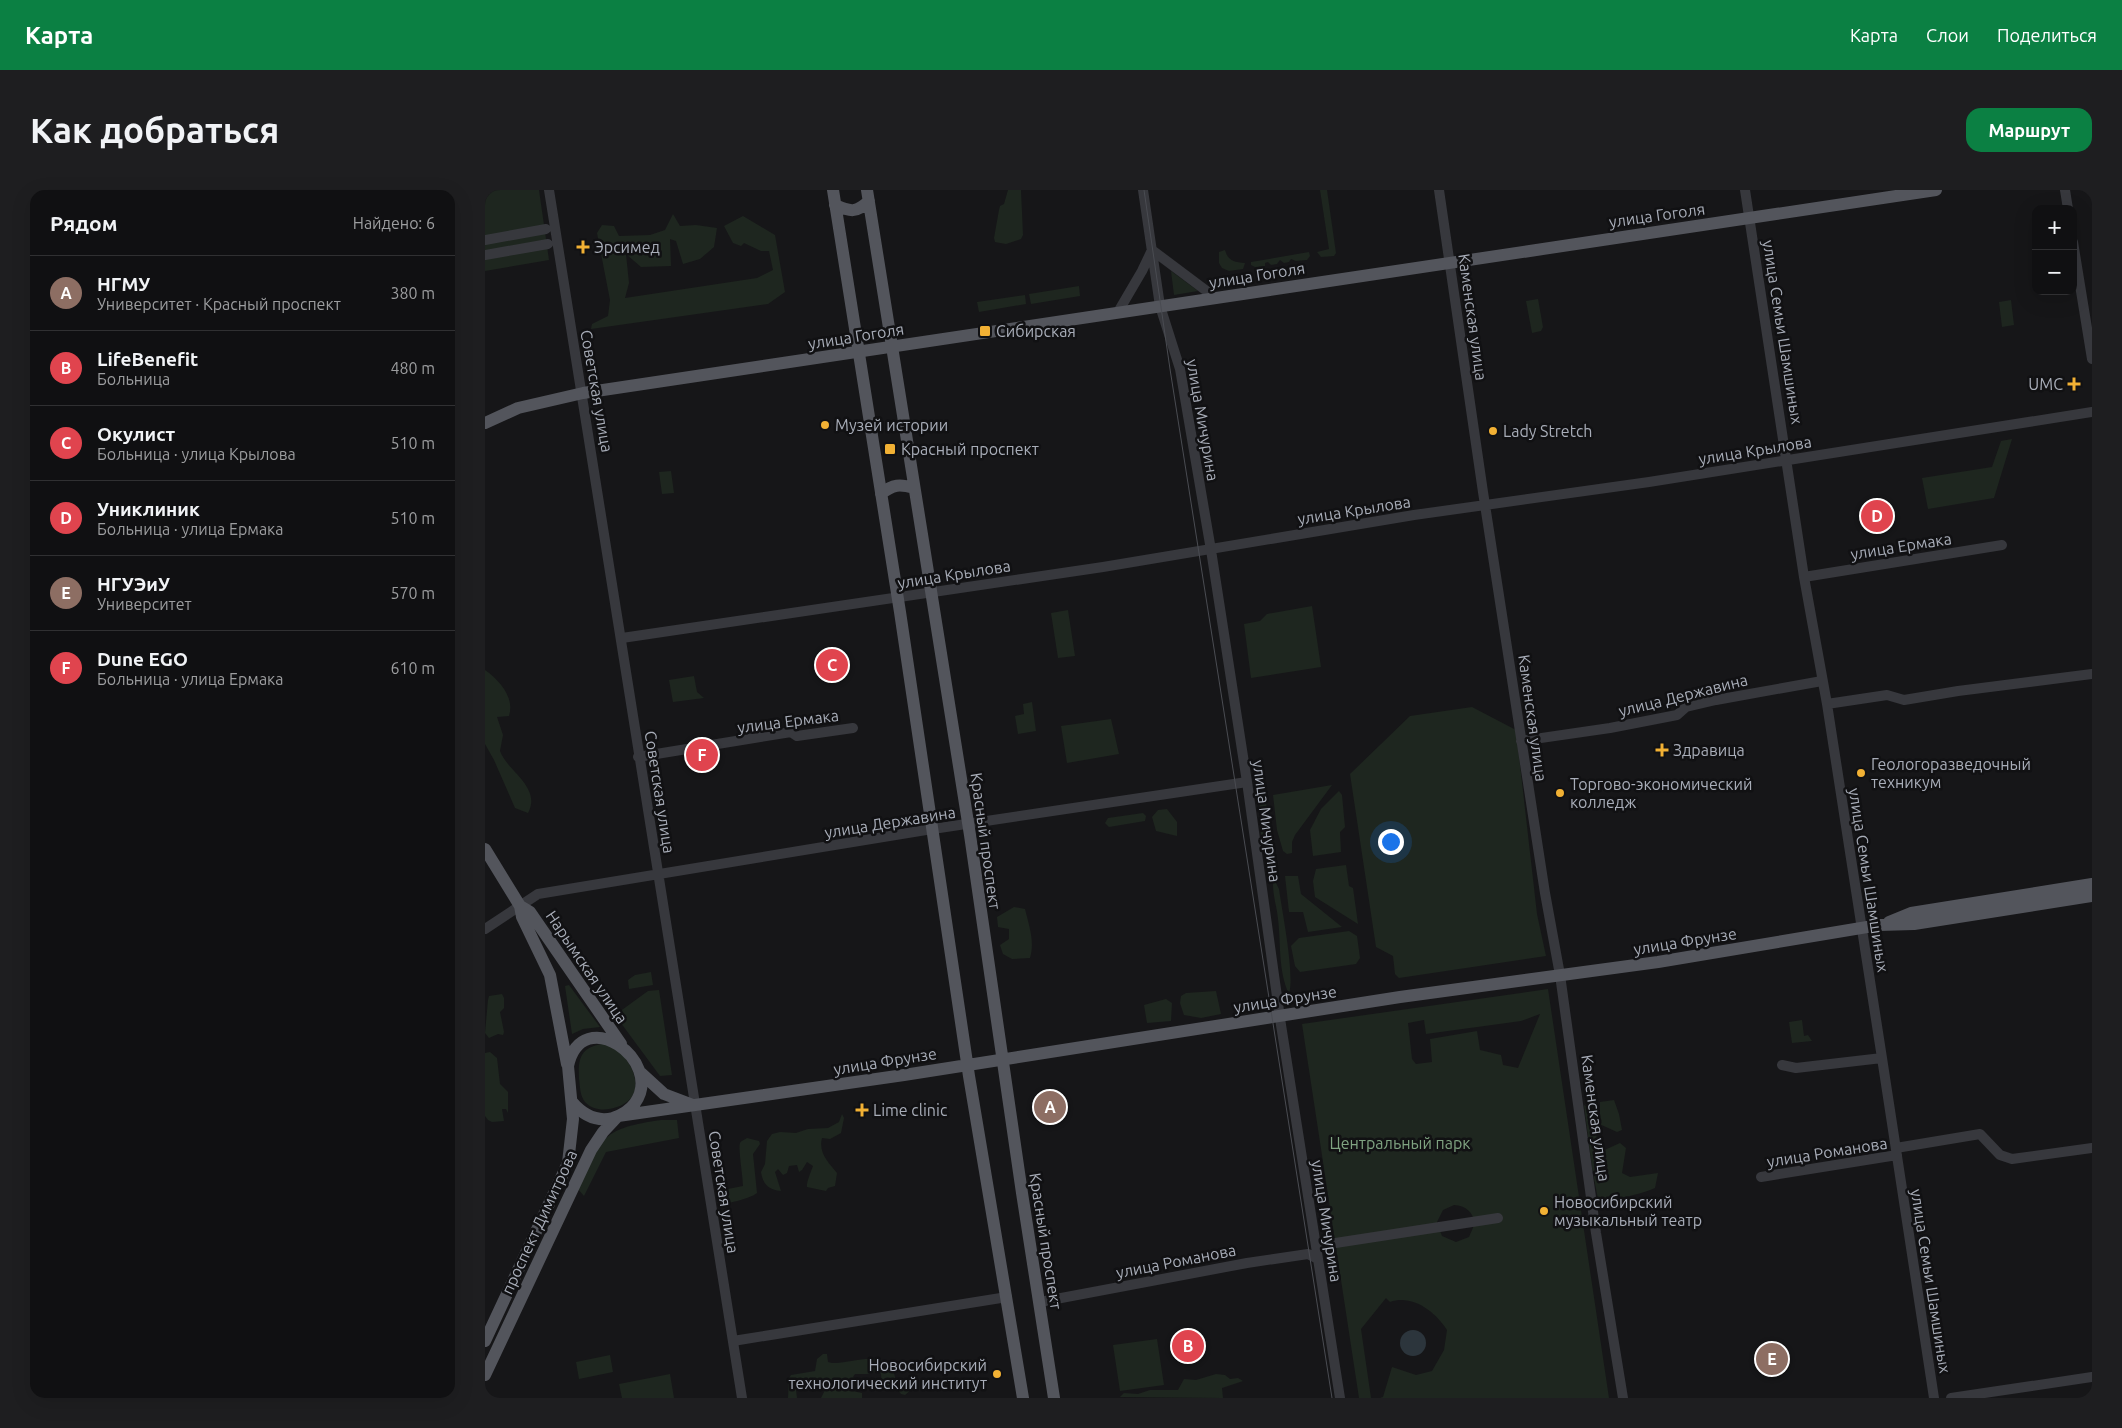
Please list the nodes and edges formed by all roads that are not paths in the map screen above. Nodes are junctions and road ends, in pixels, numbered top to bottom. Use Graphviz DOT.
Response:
graph roads {
  1 [pos="549,190"];
  2 [pos="833,190"];
  3 [pos="1143,190"];
  4 [pos="1439,190"];
  5 [pos="1745,190"];
  6 [pos="1936,190"];
  7 [pos="2065,190"];
  8 [pos="868,195"];
  9 [pos="835,205"];
  10 [pos="2067,205"];
  11 [pos="1749,218"];
  12 [pos="546,229"];
  13 [pos="521,234"];
  14 [pos="487,240"];
  15 [pos="549,244"];
  16 [pos="524,248"];
  17 [pos="1152,250"];
  18 [pos="2074,250"];
  19 [pos="490,254"];
  20 [pos="1450,262"];
  21 [pos="1216,298"];
  22 [pos="1160,306"];
  23 [pos="1118,312"];
  24 [pos="891,346"];
  25 [pos="859,350"];
  26 [pos="2092,359"];
  27 [pos="583,393"];
  28 [pos="2092,412"];
  29 [pos="485,423"];
  30 [pos="1787,460"];
  31 [pos="914,488"];
  32 [pos="881,494"];
  33 [pos="1486,506"];
  34 [pos="2002,545"];
  35 [pos="1211,550"];
  36 [pos="1804,577"];
  37 [pos="931,593"];
  38 [pos="898,598"];
  39 [pos="621,638"];
  40 [pos="2092,674"];
  41 [pos="1822,681"];
  42 [pos="1827,704"];
  43 [pos="853,728"];
  44 [pos="1521,741"];
  45 [pos="638,757"];
  46 [pos="1247,782"];
  47 [pos="968,825"];
  48 [pos="932,830"];
  49 [pos="485,849"];
  50 [pos="657,873"];
  51 [pos="2092,884"];
  52 [pos="2092,896"];
  53 [pos="520,906"];
  54 [pos="1879,925"];
  55 [pos="485,928"];
  56 [pos="1861,928"];
  57 [pos="1560,975"];
  58 [pos="1280,1016"];
  59 [pos="625,1050"];
  60 [pos="1882,1058"];
  61 [pos="1002,1059"];
  62 [pos="968,1065"];
  63 [pos="1781,1065"];
  64 [pos="568,1066"];
  65 [pos="641,1073"];
  66 [pos="573,1102"];
  67 [pos="695,1106"];
  68 [pos="618,1116"];
  69 [pos="2092,1148"];
  70 [pos="1897,1152"];
  71 [pos="1761,1177"];
  72 [pos="1497,1218"];
  73 [pos="1316,1246"];
  74 [pos="1318,1259"];
  75 [pos="1007,1297"];
  76 [pos="1040,1302"];
  77 [pos="733,1341"];
  78 [pos="485,1342"];
  79 [pos="485,1375"];
  80 [pos="2092,1377"];
  81 [pos="742,1398"];
  82 [pos="1023,1398"];
  83 [pos="1054,1398"];
  84 [pos="1340,1398"];
  85 [pos="1623,1398"];
  86 [pos="1934,1398"];
  87 [pos="1951,1398"];
  1 -- 27 [label="street, Советская улица"];
  2 -- 9 [label="main road"];
  3 -- 17 [label="street, улица Мичурина"];
  4 -- 20 [label="street, Каменская улица"];
  5 -- 11 [label="street, улица Семьи Шамшиных"];
  6 -- 11 [label="main road, улица Гоголя"];
  7 -- 10 [label="street"];
  8 -- 9 [label="main road, Красный проспект"];
  8 -- 24 [label="main road, Красный проспект"];
  9 -- 25 [label="main road"];
  11 -- 20 [label="main road, улица Гоголя"];
  11 -- 30 [label="street, улица Семьи Шамшиных"];
  12 -- 13 [label="street"];
  13 -- 14 [label="street"];
  13 -- 16 [label="street"];
  14 -- 19 [label="street"];
  15 -- 16 [label="street"];
  16 -- 19 [label="street"];
  17 -- 21 [label="street"];
  17 -- 22 [label="street, улица Мичурина"];
  17 -- 23 [label="street"];
  18 -- 26 [label="street"];
  20 -- 21 [label="main road, улица Гоголя"];
  20 -- 33 [label="street, Каменская улица"];
  21 -- 22 [label="main road, улица Гоголя"];
  22 -- 23 [label="main road, улица Гоголя"];
  22 -- 35 [label="street, улица Мичурина"];
  23 -- 24 [label="main road, улица Гоголя"];
  24 -- 25 [label="main road, улица Гоголя"];
  24 -- 31 [label="main road, Красный проспект"];
  25 -- 27 [label="main road, улица Гоголя"];
  25 -- 32 [label="main road"];
  27 -- 29 [label="main road, улица Гоголя"];
  27 -- 39 [label="street, Советская улица"];
  28 -- 30 [label="street, улица Крылова"];
  30 -- 33 [label="street, улица Крылова"];
  30 -- 36 [label="street, улица Семьи Шамшиных"];
  31 -- 32 [label="main road"];
  31 -- 37 [label="main road, Красный проспект"];
  32 -- 38 [label="main road"];
  33 -- 35 [label="street, улица Крылова"];
  33 -- 44 [label="street, Каменская улица"];
  34 -- 36 [label="street, улица Ермака"];
  35 -- 37 [label="street, улица Крылова"];
  35 -- 46 [label="street, улица Мичурина"];
  36 -- 41 [label="street, улица Семьи Шамшиных"];
  37 -- 38 [label="street, улица Крылова"];
  37 -- 47 [label="main road, Красный проспект"];
  38 -- 39 [label="street, улица Крылова"];
  38 -- 48 [label="main road"];
  39 -- 45 [label="street, Советская улица"];
  40 -- 42 [label="street"];
  41 -- 42 [label="street, улица Семьи Шамшиных"];
  41 -- 44 [label="street, улица Державина"];
  42 -- 56 [label="street, улица Семьи Шамшиных"];
  43 -- 45 [label="street, улица Ермака"];
  44 -- 57 [label="street, Каменская улица"];
  45 -- 50 [label="street, Советская улица"];
  46 -- 47 [label="street, улица Державина"];
  46 -- 58 [label="street, улица Мичурина"];
  47 -- 48 [label="street, улица Державина"];
  47 -- 61 [label="main road, Красный проспект"];
  48 -- 50 [label="street, улица Державина"];
  48 -- 62 [label="main road"];
  49 -- 53 [label="main road, Нарымская улица"];
  50 -- 53 [label="street, улица Державина"];
  50 -- 67 [label="street, Советская улица"];
  51 -- 54 [label="main road, улица Фрунзе"];
  52 -- 54 [label="main road, улица Фрунзе"];
  53 -- 55 [label="street, улица Державина"];
  53 -- 59 [label="main road, Нарымская улица"];
  53 -- 64 [label="main road, Нарымская улица"];
  54 -- 56 [label="main road, улица Фрунзе"];
  56 -- 57 [label="main road, улица Фрунзе"];
  56 -- 60 [label="street, улица Семьи Шамшиных"];
  57 -- 58 [label="main road, улица Фрунзе"];
  57 -- 85 [label="street, Каменская улица"];
  58 -- 61 [label="main road, улица Фрунзе"];
  58 -- 73 [label="street, улица Мичурина"];
  59 -- 64 [label="main road"];
  59 -- 65 [label="main road"];
  60 -- 63 [label="street"];
  60 -- 70 [label="street, улица Семьи Шамшиных"];
  61 -- 62 [label="main road, улица Фрунзе"];
  61 -- 76 [label="main road, Красный проспект"];
  62 -- 67 [label="main road, улица Фрунзе"];
  62 -- 75 [label="main road"];
  64 -- 66 [label="main road"];
  65 -- 67 [label="main road, улица Фрунзе"];
  65 -- 68 [label="main road"];
  66 -- 68 [label="main road"];
  66 -- 78 [label="main road, проспект Димитрова"];
  67 -- 68 [label="main road, улица Фрунзе"];
  67 -- 77 [label="street, Советская улица"];
  68 -- 79 [label="main road, проспект Димитрова"];
  69 -- 70 [label="street, улица Романова"];
  70 -- 71 [label="street, улица Романова"];
  70 -- 86 [label="street, улица Семьи Шамшиных"];
  72 -- 73 [label="street"];
  73 -- 74 [label="street, улица Мичурина"];
  74 -- 76 [label="street, улица Романова"];
  74 -- 84 [label="street, улица Мичурина"];
  75 -- 77 [label="street"];
  75 -- 82 [label="main road"];
  76 -- 83 [label="main road, Красный проспект"];
  77 -- 81 [label="street, Советская улица"];
  80 -- 87 [label="street"];
}
